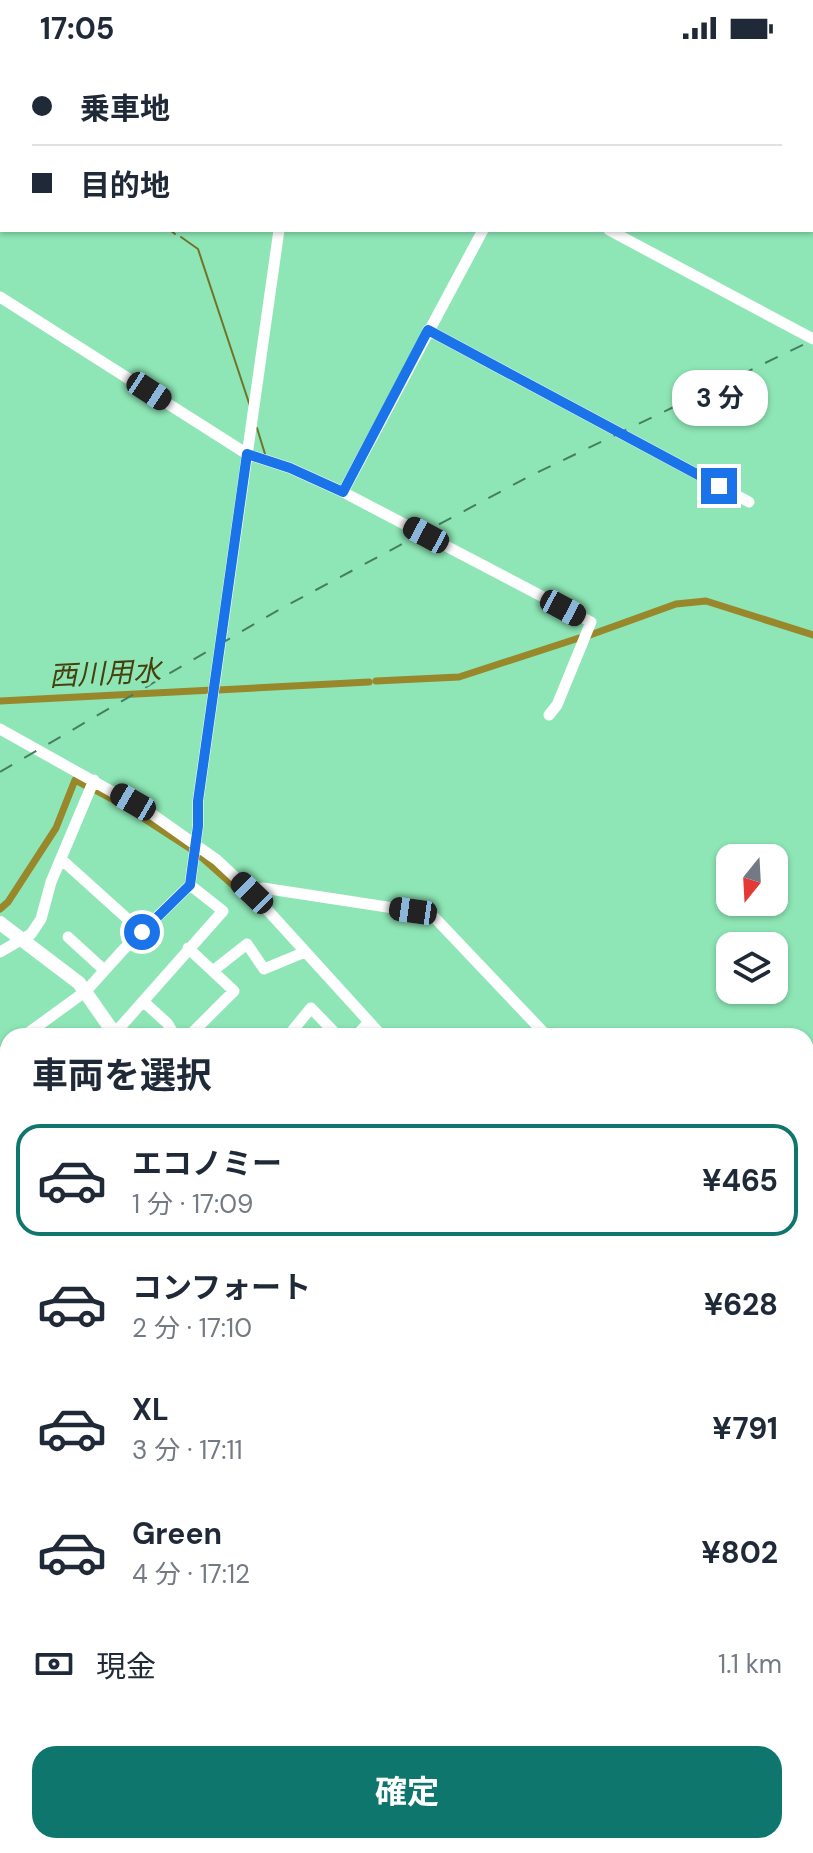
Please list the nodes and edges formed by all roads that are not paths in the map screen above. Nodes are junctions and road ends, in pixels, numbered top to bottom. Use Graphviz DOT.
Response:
graph roads {
  1 [pos="279,232"];
  2 [pos="482,232"];
  3 [pos="613,232"];
  4 [pos="0,297"];
  5 [pos="428,330"];
  6 [pos="813,339"];
  7 [pos="247,454"];
  8 [pos="343,492"];
  9 [pos="749,502"];
  10 [pos="549,715"];
  11 [pos="0,729"];
  12 [pos="94,780"];
  13 [pos="196,843"];
  14 [pos="61,859"];
  15 [pos="190,885"];
  16 [pos="252,893"];
  17 [pos="0,923"];
  18 [pos="142,932"];
  19 [pos="68,937"];
  20 [pos="23,941"];
  21 [pos="188,948"];
  22 [pos="0,952"];
  23 [pos="305,952"];
  24 [pos="104,970"];
  25 [pos="214,970"];
  26 [pos="86,991"];
  27 [pos="144,1002"];
  28 [pos="369,1022"];
  29 [pos="35,1028"];
  30 [pos="110,1028"];
  31 [pos="121,1028"];
  32 [pos="170,1028"];
  33 [pos="197,1028"];
  34 [pos="295,1028"];
  35 [pos="330,1028"];
  36 [pos="363,1028"];
  37 [pos="375,1028"];
  38 [pos="539,1028"];
  1 -- 7 [label="street"];
  2 -- 5 [label="street"];
  3 -- 6 [label="street"];
  4 -- 7 [label="street"];
  5 -- 8 [label="street"];
  5 -- 9 [label="street"];
  7 -- 8 [label="street"];
  7 -- 13 [label="street"];
  8 -- 10 [label="street"];
  11 -- 12 [label="street"];
  12 -- 13 [label="street"];
  12 -- 14 [label="street"];
  13 -- 15 [label="street"];
  13 -- 16 [label="street"];
  14 -- 18 [label="street"];
  14 -- 20 [label="street"];
  15 -- 18 [label="street"];
  15 -- 21 [label="street"];
  16 -- 23 [label="street"];
  16 -- 38 [label="street"];
  17 -- 20 [label="main road"];
  18 -- 24 [label="street"];
  19 -- 24 [label="street"];
  20 -- 22 [label="street"];
  20 -- 26 [label="main road"];
  21 -- 25 [label="street"];
  21 -- 27 [label="street"];
  23 -- 25 [label="street"];
  23 -- 28 [label="street"];
  24 -- 26 [label="street"];
  25 -- 33 [label="street"];
  26 -- 29 [label="street"];
  26 -- 30 [label="main road"];
  27 -- 31 [label="street"];
  27 -- 32 [label="street"];
  28 -- 36 [label="street"];
  28 -- 37 [label="street"];
  34 -- 35 [label="street"];
}
